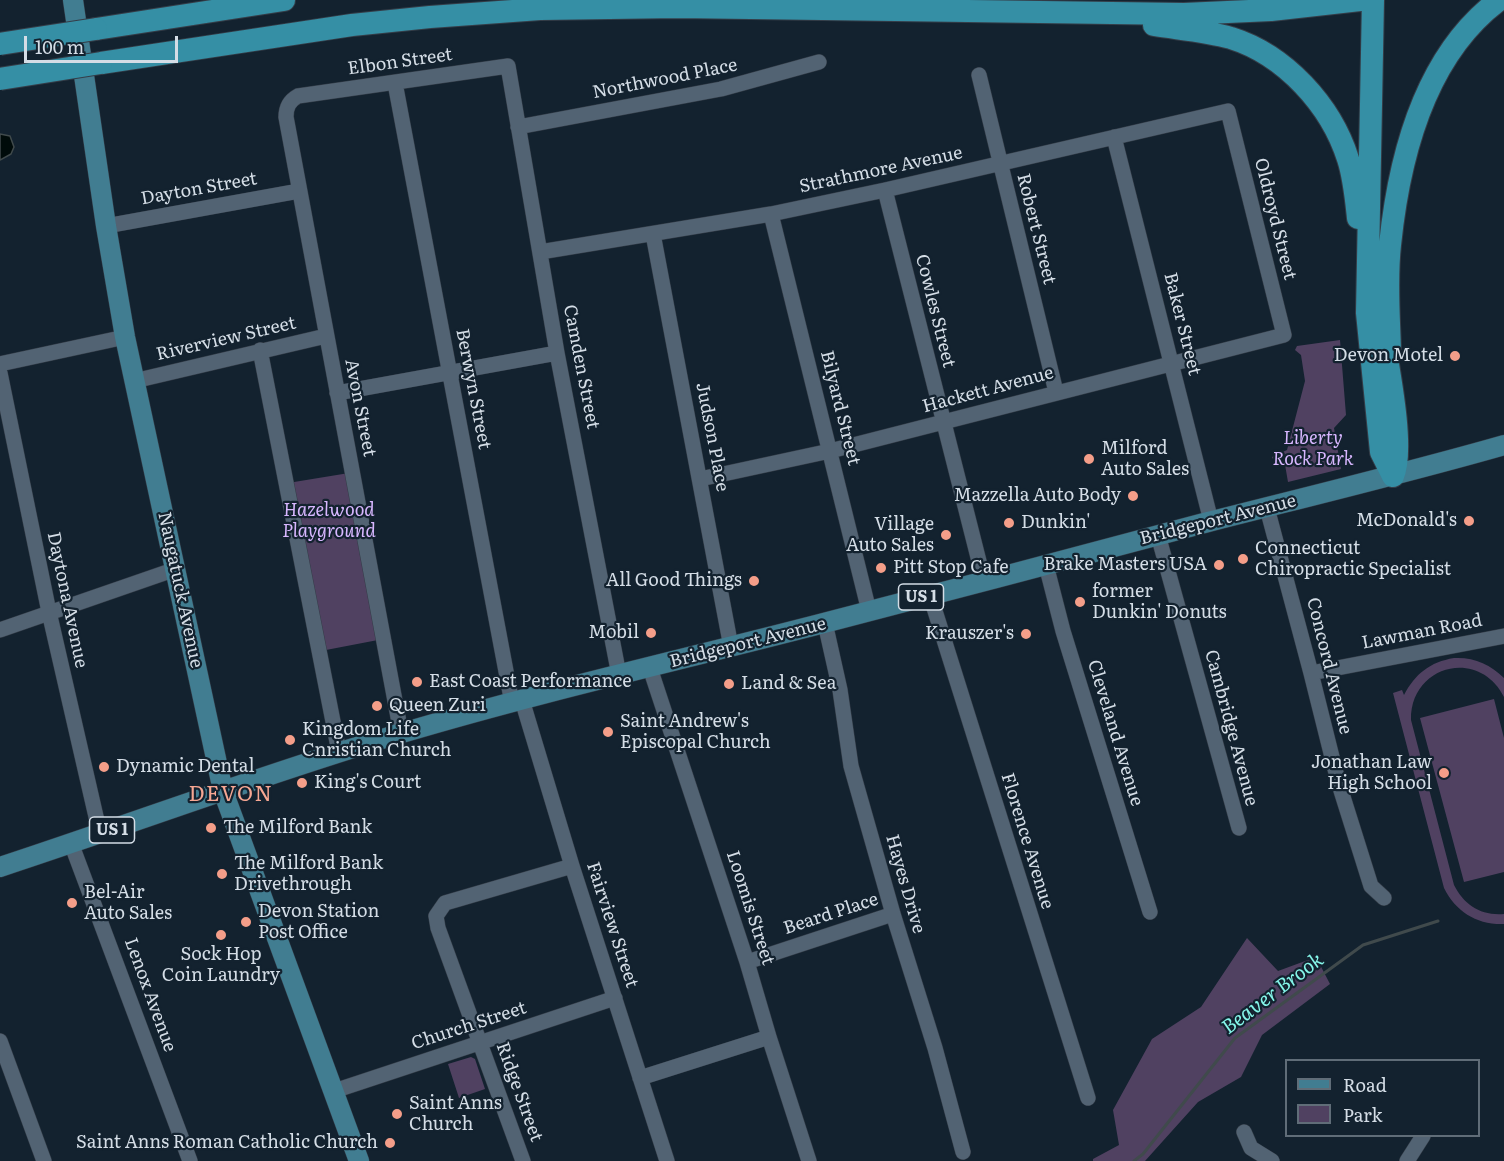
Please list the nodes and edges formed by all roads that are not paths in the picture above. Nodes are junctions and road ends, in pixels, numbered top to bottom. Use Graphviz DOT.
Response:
graph roads {
  1 [pos="73,0"];
  2 [pos="284,0"];
  3 [pos="1362,0"];
  4 [pos="1381,0"];
  5 [pos="1499,0"];
  6 [pos="1084,13"];
  7 [pos="0,44"];
  8 [pos="819,62"];
  9 [pos="508,66"];
  10 [pos="979,75"];
  11 [pos="0,79"];
  12 [pos="395,83"];
  13 [pos="298,96"];
  14 [pos="1228,111"];
  15 [pos="518,127"];
  16 [pos="1114,137"];
  17 [pos="1000,163"];
  18 [pos="885,190"];
  19 [pos="299,191"];
  20 [pos="771,214"];
  21 [pos="106,226"];
  22 [pos="654,234"];
  23 [pos="540,252"];
  24 [pos="1367,313"];
  25 [pos="326,336"];
  26 [pos="1284,336"];
  27 [pos="126,337"];
  28 [pos="260,350"];
  29 [pos="557,353"];
  30 [pos="1171,363"];
  31 [pos="0,364"];
  32 [pos="0,373"];
  33 [pos="450,373"];
  34 [pos="1390,376"];
  35 [pos="134,381"];
  36 [pos="1056,392"];
  37 [pos="337,393"];
  38 [pos="942,422"];
  39 [pos="1504,445"];
  40 [pos="830,451"];
  41 [pos="1393,476"];
  42 [pos="700,479"];
  43 [pos="1267,508"];
  44 [pos="1212,521"];
  45 [pos="1158,535"];
  46 [pos="1046,565"];
  47 [pos="176,569"];
  48 [pos="984,581"];
  49 [pos="930,595"];
  50 [pos="869,611"];
  51 [pos="49,612"];
  52 [pos="825,623"];
  53 [pos="0,630"];
  54 [pos="1504,636"];
  55 [pos="731,647"];
  56 [pos="650,668"];
  57 [pos="1311,673"];
  58 [pos="619,675"];
  59 [pos="517,701"];
  60 [pos="402,733"];
  61 [pos="339,752"];
  62 [pos="223,791"];
  63 [pos="1239,828"];
  64 [pos="100,834"];
  65 [pos="71,843"];
  66 [pos="572,866"];
  67 [pos="0,867"];
  68 [pos="1384,898"];
  69 [pos="1150,912"];
  70 [pos="893,914"];
  71 [pos="747,962"];
  72 [pos="615,998"];
  73 [pos="769,1037"];
  74 [pos="0,1041"];
  75 [pos="480,1042"];
  76 [pos="640,1078"];
  77 [pos="334,1091"];
  78 [pos="1088,1098"];
  79 [pos="1244,1132"];
  80 [pos="1422,1137"];
  81 [pos="963,1152"];
  82 [pos="44,1161"];
  83 [pos="190,1161"];
  84 [pos="359,1161"];
  85 [pos="523,1161"];
  86 [pos="667,1161"];
  87 [pos="809,1161"];
  88 [pos="1272,1161"];
  89 [pos="1407,1161"];
  1 -- 21 [label="main road, Naugatuck Avenue"];
  2 -- 7 [label="highway, bridge"];
  3 -- 6 [label="highway"];
  3 -- 24 [label="highway"];
  4 -- 34 [label="highway"];
  5 -- 34 [label="highway"];
  6 -- 11 [label="highway, bridge"];
  6 -- 24 [label="highway"];
  8 -- 15 [label="street, Northwood Place"];
  9 -- 12 [label="street, Elbon Street"];
  9 -- 15 [label="street, Camden Street"];
  10 -- 17 [label="street, Robert Street"];
  12 -- 13 [label="street, Elbon Street"];
  12 -- 33 [label="street, Berwyn Street"];
  13 -- 19 [label="street, Avon Street"];
  14 -- 16 [label="street, Strathmore Avenue"];
  14 -- 26 [label="street, Oldroyd Street"];
  15 -- 23 [label="street, Camden Street"];
  16 -- 17 [label="street, Strathmore Avenue"];
  16 -- 30 [label="street, Baker Street"];
  17 -- 18 [label="street, Strathmore Avenue"];
  17 -- 36 [label="street, Robert Street"];
  18 -- 20 [label="street, Strathmore Avenue"];
  18 -- 38 [label="street, Cowles Street"];
  19 -- 21 [label="street, Dayton Street"];
  19 -- 25 [label="street, Avon Street"];
  20 -- 22 [label="street, Strathmore Avenue"];
  20 -- 40 [label="street, Bilyard Street"];
  21 -- 27 [label="main road, Naugatuck Avenue"];
  22 -- 23 [label="street, Strathmore Avenue"];
  22 -- 42 [label="street, Judson Place"];
  23 -- 29 [label="street, Camden Street"];
  24 -- 41 [label="highway"];
  25 -- 28 [label="street, Riverview Street"];
  25 -- 37 [label="street, Avon Street"];
  26 -- 30 [label="street, Hackett Avenue"];
  27 -- 31 [label="street"];
  27 -- 35 [label="main road, Naugatuck Avenue"];
  28 -- 35 [label="street, Riverview Street"];
  28 -- 61 [label="street"];
  29 -- 33 [label="street"];
  29 -- 58 [label="street, Camden Street"];
  30 -- 36 [label="street, Hackett Avenue"];
  30 -- 44 [label="street, Baker Street"];
  32 -- 51 [label="street, Daytona Avenue"];
  33 -- 37 [label="street"];
  33 -- 59 [label="street, Berwyn Street"];
  34 -- 41 [label="highway"];
  35 -- 47 [label="main road, Naugatuck Avenue"];
  36 -- 38 [label="street, Hackett Avenue"];
  37 -- 60 [label="street, Avon Street"];
  38 -- 40 [label="street, Hackett Avenue"];
  38 -- 48 [label="street, Cowles Street"];
  39 -- 41 [label="main road, Bridgeport Avenue / US 1"];
  40 -- 42 [label="street, Hackett Avenue"];
  40 -- 50 [label="street, Bilyard Street"];
  41 -- 43 [label="main road, Bridgeport Avenue / US 1"];
  42 -- 55 [label="street, Judson Place"];
  43 -- 44 [label="main road, Bridgeport Avenue / US 1"];
  43 -- 57 [label="street, Concord Avenue"];
  44 -- 45 [label="main road, Bridgeport Avenue / US 1"];
  45 -- 46 [label="main road, Bridgeport Avenue / US 1"];
  45 -- 63 [label="street, Cambridge Avenue"];
  46 -- 48 [label="main road, Bridgeport Avenue / US 1"];
  46 -- 69 [label="street, Cleveland Avenue"];
  47 -- 51 [label="street"];
  47 -- 62 [label="main road, Naugatuck Avenue"];
  48 -- 49 [label="main road, Bridgeport Avenue / US 1"];
  49 -- 50 [label="main road, Bridgeport Avenue / US 1"];
  49 -- 78 [label="street, Florence Avenue"];
  50 -- 52 [label="main road, Bridgeport Avenue / US 1"];
  51 -- 53 [label="street"];
  51 -- 64 [label="street, Daytona Avenue"];
  52 -- 55 [label="main road, Bridgeport Avenue / US 1"];
  52 -- 70 [label="street, Hayes Drive"];
  54 -- 57 [label="street, Lawman Road"];
  55 -- 56 [label="main road, Bridgeport Avenue / US 1"];
  56 -- 58 [label="main road, Bridgeport Avenue / US 1"];
  56 -- 71 [label="street, Loomis Street"];
  57 -- 68 [label="street, Concord Avenue"];
  58 -- 59 [label="main road, Bridgeport Avenue / US 1"];
  59 -- 60 [label="main road, Bridgeport Avenue / US 1"];
  59 -- 66 [label="street, Fairview Street"];
  60 -- 61 [label="main road, Bridgeport Avenue / US 1"];
  61 -- 62 [label="main road, Bridgeport Avenue / US 1"];
  62 -- 64 [label="main road, Bridgeport Avenue / US 1"];
  62 -- 77 [label="main road, Naugatuck Avenue"];
  64 -- 65 [label="main road, Bridgeport Avenue / US 1"];
  65 -- 67 [label="main road, Bridgeport Avenue / US 1"];
  65 -- 83 [label="street, Lenox Avenue"];
  66 -- 72 [label="street, Fairview Street"];
  66 -- 75 [label="street, Ridge Street"];
  70 -- 71 [label="street, Beard Place"];
  70 -- 81 [label="street, Hayes Drive"];
  71 -- 73 [label="street, Loomis Street"];
  72 -- 75 [label="street, Church Street"];
  72 -- 76 [label="street, Fairview Street"];
  73 -- 76 [label="street"];
  73 -- 87 [label="street, Loomis Street"];
  74 -- 82 [label="street"];
  75 -- 77 [label="street, Church Street"];
  75 -- 85 [label="street, Ridge Street"];
  76 -- 86 [label="street, Fairview Street"];
  77 -- 84 [label="main road, Naugatuck Avenue"];
  79 -- 88 [label="street"];
  80 -- 89 [label="street"];
}
